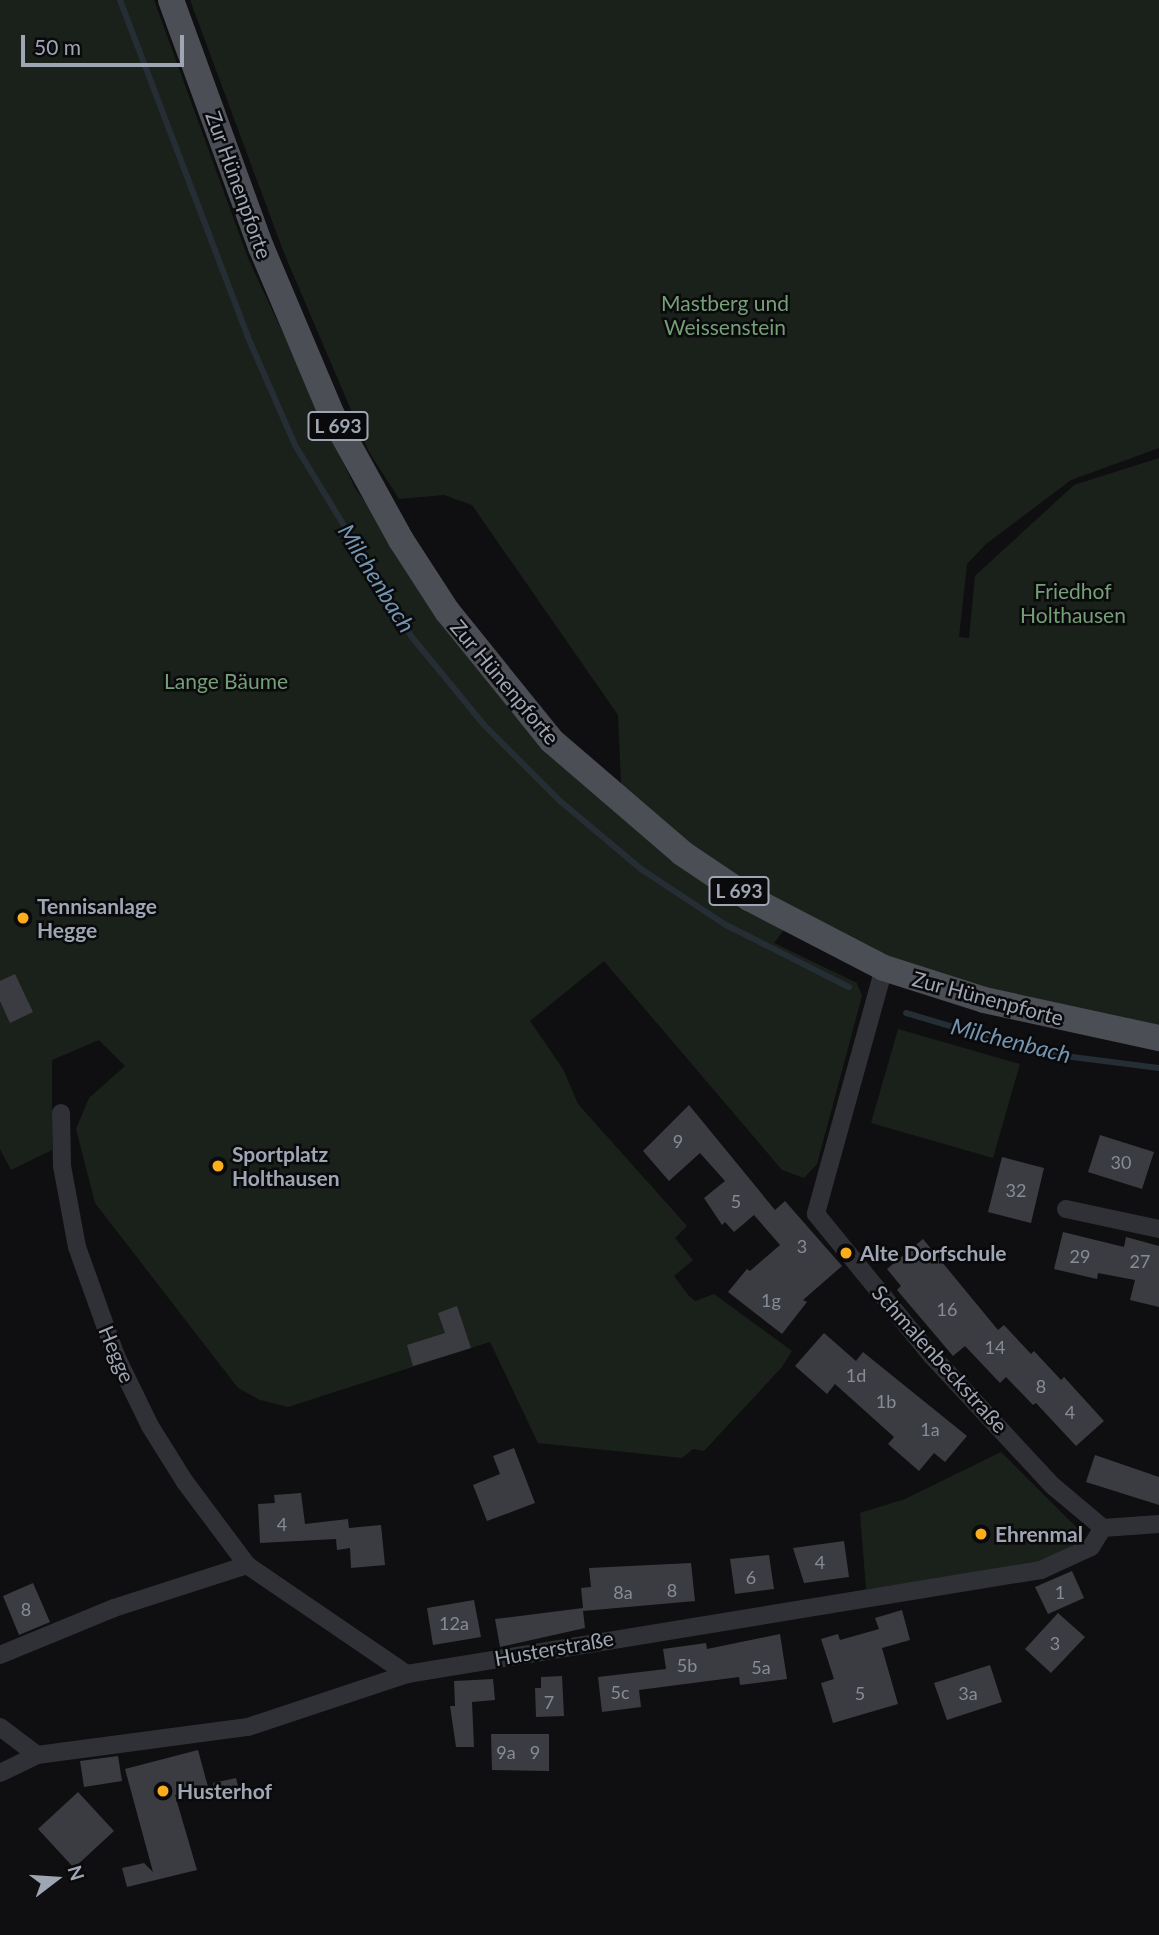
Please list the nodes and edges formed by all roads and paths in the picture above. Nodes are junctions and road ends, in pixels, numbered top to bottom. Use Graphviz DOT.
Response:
graph roads {
  1 [pos="171,0"];
  2 [pos="884,968"];
  3 [pos="1159,1038"];
  4 [pos="61,1113"];
  5 [pos="1066,1209"];
  6 [pos="1159,1229"];
  7 [pos="1159,1524"];
  8 [pos="1103,1528"];
  9 [pos="247,1565"];
  10 [pos="0,1655"];
  11 [pos="407,1674"];
  12 [pos="0,1727"];
  13 [pos="37,1755"];
  14 [pos="0,1773"];
  1 -- 2 [label="main road, Zur Hünenpforte / L 693"];
  2 -- 3 [label="main road, Zur Hünenpforte / L 693"];
  2 -- 8 [label="street, Schmalenbeckstraße"];
  4 -- 9 [label="street, Hegge"];
  5 -- 6 [label="street"];
  7 -- 8 [label="street"];
  8 -- 11 [label="street, Husterstraße"];
  9 -- 10 [label="street"];
  9 -- 11 [label="street, Hegge"];
  11 -- 13 [label="street, Husterstraße"];
  12 -- 13 [label="street"];
  13 -- 14 [label="street, Husterstraße"];
}
